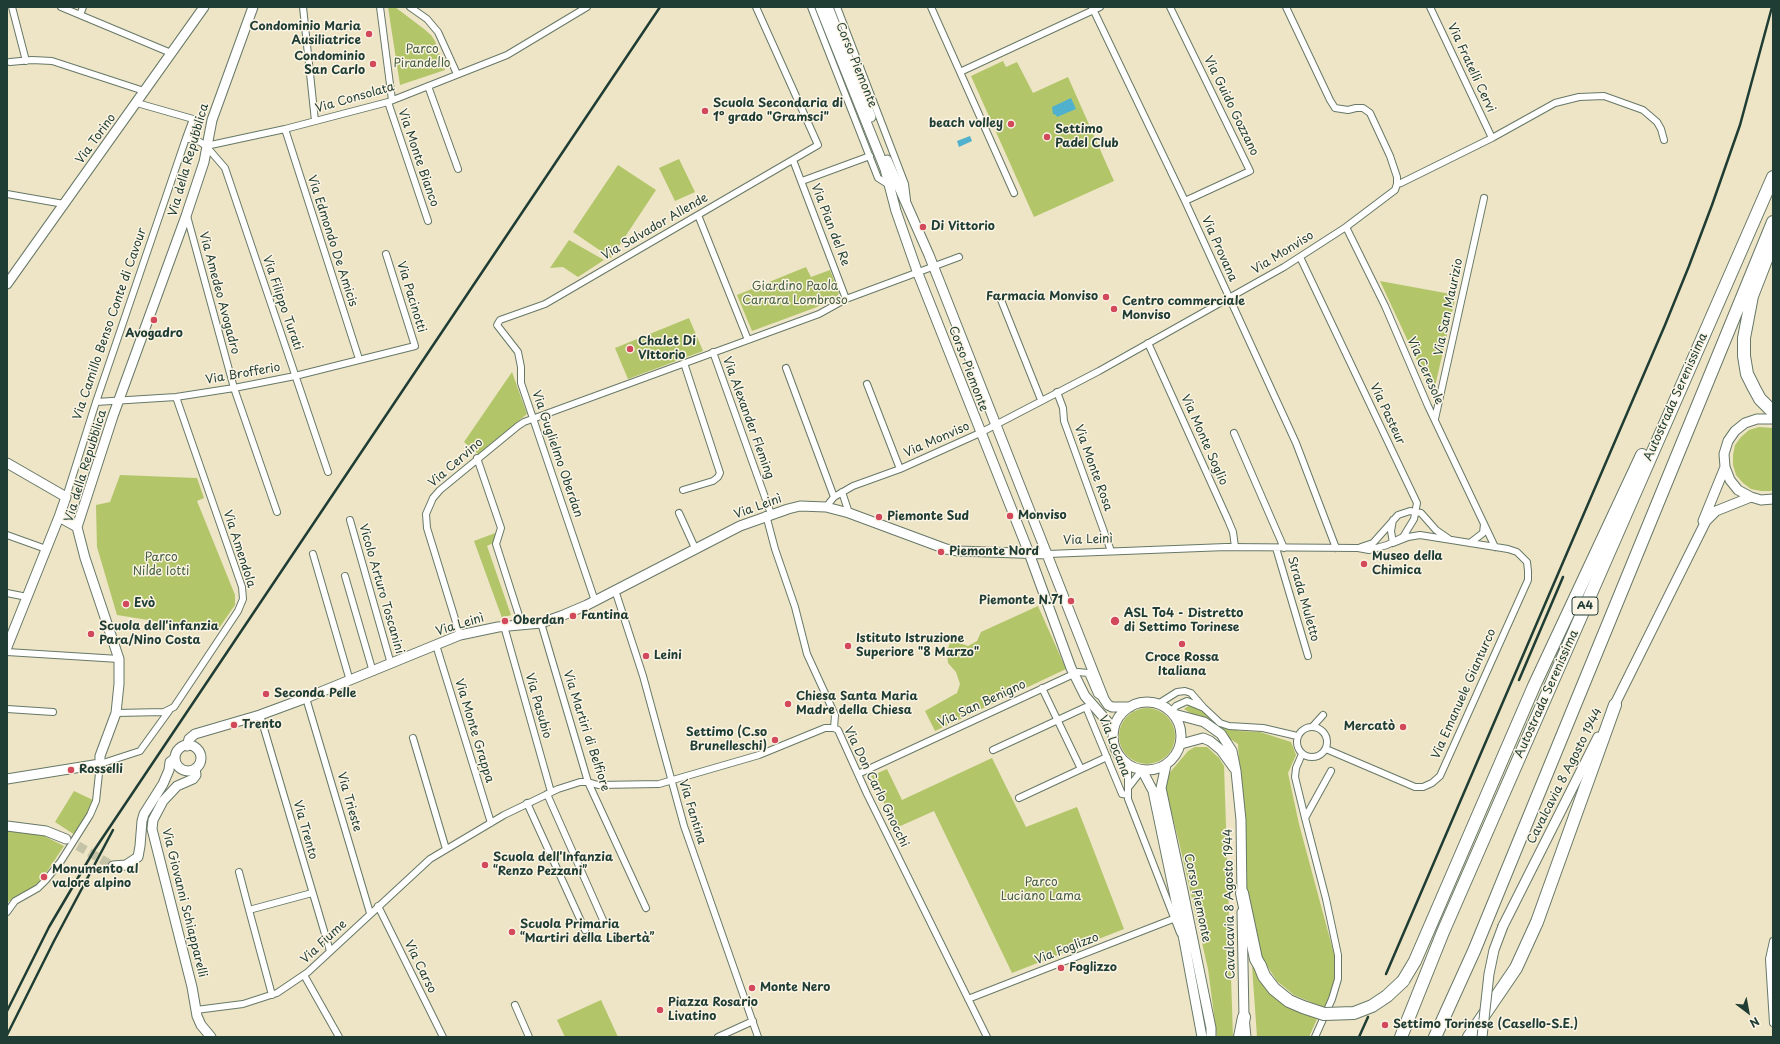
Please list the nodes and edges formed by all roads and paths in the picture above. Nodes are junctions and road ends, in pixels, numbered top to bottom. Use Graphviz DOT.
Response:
graph roads {
  1 [pos="12,7"];
  2 [pos="61,7"];
  3 [pos="83,7"];
  4 [pos="204,7"];
  5 [pos="253,7"];
  6 [pos="303,7"];
  7 [pos="380,7"];
  8 [pos="410,7"];
  9 [pos="588,7"];
  10 [pos="756,7"];
  11 [pos="811,7"];
  12 [pos="820,7"];
  13 [pos="828,7"];
  14 [pos="837,7"];
  15 [pos="931,7"];
  16 [pos="1170,7"];
  17 [pos="1286,7"];
  18 [pos="1430,7"];
  19 [pos="1095,8"];
  20 [pos="80,15"];
  21 [pos="172,53"];
  22 [pos="26,61"];
  23 [pos="10,62"];
  24 [pos="960,72"];
  25 [pos="457,74"];
  26 [pos="428,86"];
  27 [pos="144,91"];
  28 [pos="390,101"];
  29 [pos="137,103"];
  30 [pos="315,122"];
  31 [pos="285,130"];
  32 [pos="186,138"];
  33 [pos="1492,138"];
  34 [pos="1664,140"];
  35 [pos="206,146"];
  36 [pos="870,156"];
  37 [pos="793,160"];
  38 [pos="458,169"];
  39 [pos="1773,177"];
  40 [pos="802,181"];
  41 [pos="1397,184"];
  42 [pos="889,185"];
  43 [pos="1014,193"];
  44 [pos="7,194"];
  45 [pos="1484,198"];
  46 [pos="1185,201"];
  47 [pos="64,204"];
  48 [pos="910,211"];
  49 [pos="187,215"];
  50 [pos="698,215"];
  51 [pos="428,221"];
  52 [pos="1773,222"];
  53 [pos="1346,227"];
  54 [pos="1773,242"];
  55 [pos="386,254"];
  56 [pos="959,257"];
  57 [pos="1300,257"];
  58 [pos="933,265"];
  59 [pos="917,271"];
  60 [pos="7,284"];
  61 [pos="1229,298"];
  62 [pos="846,299"];
  63 [pos="1001,300"];
  64 [pos="500,320"];
  65 [pos="748,340"];
  66 [pos="1148,343"];
  67 [pos="415,346"];
  68 [pos="713,352"];
  69 [pos="359,359"];
  70 [pos="684,363"];
  71 [pos="786,368"];
  72 [pos="295,376"];
  73 [pos="867,384"];
  74 [pos="234,388"];
  75 [pos="1057,392"];
  76 [pos="176,397"];
  77 [pos="1042,400"];
  78 [pos="120,401"];
  79 [pos="96,402"];
  80 [pos="1773,412"];
  81 [pos="533,419"];
  82 [pos="1435,419"];
  83 [pos="1773,419"];
  84 [pos="996,423"];
  85 [pos="980,433"];
  86 [pos="1234,433"];
  87 [pos="477,458"];
  88 [pos="7,463"];
  89 [pos="1725,466"];
  90 [pos="900,469"];
  91 [pos="328,472"];
  92 [pos="683,490"];
  93 [pos="842,492"];
  94 [pos="66,497"];
  95 [pos="834,497"];
  96 [pos="1750,497"];
  97 [pos="1773,499"];
  98 [pos="826,507"];
  99 [pos="1417,511"];
  100 [pos="277,512"];
  101 [pos="679,513"];
  102 [pos="849,513"];
  103 [pos="769,514"];
  104 [pos="59,517"];
  105 [pos="350,520"];
  106 [pos="1393,520"];
  107 [pos="1484,524"];
  108 [pos="77,526"];
  109 [pos="1698,534"];
  110 [pos="7,535"];
  111 [pos="1450,539"];
  112 [pos="1393,542"];
  113 [pos="1470,543"];
  114 [pos="1235,547"];
  115 [pos="1496,547"];
  116 [pos="695,548"];
  117 [pos="1276,548"];
  118 [pos="1284,548"];
  119 [pos="1336,548"];
  120 [pos="1358,548"];
  121 [pos="46,549"];
  122 [pos="1111,551"];
  123 [pos="1028,553"];
  124 [pos="313,554"];
  125 [pos="1048,554"];
  126 [pos="345,576"];
  127 [pos="615,590"];
  128 [pos="7,593"];
  129 [pos="27,597"];
  130 [pos="595,601"];
  131 [pos="541,623"];
  132 [pos="522,625"];
  133 [pos="504,626"];
  134 [pos="460,635"];
  135 [pos="436,645"];
  136 [pos="7,647"];
  137 [pos="7,652"];
  138 [pos="1308,656"];
  139 [pos="119,659"];
  140 [pos="391,664"];
  141 [pos="373,672"];
  142 [pos="1074,673"];
  143 [pos="350,681"];
  144 [pos="1042,688"];
  145 [pos="306,698"];
  146 [pos="1104,699"];
  147 [pos="1158,704"];
  148 [pos="1614,705"];
  149 [pos="1130,707"];
  150 [pos="7,708"];
  151 [pos="1204,708"];
  152 [pos="169,711"];
  153 [pos="53,712"];
  154 [pos="116,713"];
  155 [pos="1172,713"];
  156 [pos="260,715"];
  157 [pos="1058,720"];
  158 [pos="1313,726"];
  159 [pos="834,728"];
  160 [pos="1320,728"];
  161 [pos="1114,729"];
  162 [pos="1297,736"];
  163 [pos="413,738"];
  164 [pos="1181,744"];
  165 [pos="191,747"];
  166 [pos="1326,749"];
  167 [pos="993,750"];
  168 [pos="1302,754"];
  169 [pos="1107,757"];
  170 [pos="100,764"];
  171 [pos="1128,764"];
  172 [pos="1166,765"];
  173 [pos="184,766"];
  174 [pos="1081,769"];
  175 [pos="1142,770"];
  176 [pos="1236,771"];
  177 [pos="1330,772"];
  178 [pos="858,774"];
  179 [pos="7,779"];
  180 [pos="671,781"];
  181 [pos="588,782"];
  182 [pos="1128,791"];
  183 [pos="549,793"];
  184 [pos="1019,798"];
  185 [pos="528,803"];
  186 [pos="1305,818"];
  187 [pos="491,823"];
  188 [pos="7,826"];
  189 [pos="66,839"];
  190 [pos="446,849"];
  191 [pos="113,866"];
  192 [pos="239,872"];
  193 [pos="312,893"];
  194 [pos="1242,893"];
  195 [pos="378,906"];
  196 [pos="646,908"];
  197 [pos="249,910"];
  198 [pos="7,912"];
  199 [pos="370,913"];
  200 [pos="1173,919"];
  201 [pos="603,920"];
  202 [pos="585,930"];
  203 [pos="1184,940"];
  204 [pos="1773,941"];
  205 [pos="330,951"];
  206 [pos="304,975"];
  207 [pos="272,995"];
  208 [pos="968,999"];
  209 [pos="515,1005"];
  210 [pos="196,1010"];
  211 [pos="1244,1017"];
  212 [pos="753,1021"];
  213 [pos="1773,1023"];
  214 [pos="211,1037"];
  215 [pos="339,1037"];
  216 [pos="442,1037"];
  217 [pos="528,1037"];
  218 [pos="718,1037"];
  219 [pos="758,1037"];
  220 [pos="987,1037"];
  221 [pos="1202,1037"];
  222 [pos="1211,1037"];
  223 [pos="1240,1037"];
  224 [pos="1246,1037"];
  225 [pos="1315,1037"];
  226 [pos="1401,1037"];
  227 [pos="1435,1037"];
  228 [pos="1469,1037"];
  229 [pos="1482,1037"];
  1 -- 22 [label="street"];
  2 -- 20 [label="street"];
  3 -- 20 [label="street"];
  4 -- 21 [label="main road, Via Torino"];
  5 -- 35 [label="main road, Via della Repubblica"];
  6 -- 30 [label="street"];
  7 -- 28 [label="street, Via Monte Bianco"];
  8 -- 25 [label="street"];
  9 -- 25 [label="street, Via Consolata"];
  10 -- 37 [label="street, Via Salvador Allende"];
  11 -- 36 [label="street"];
  12 -- 42 [label="main road, Corso Piemonte"];
  13 -- 48 [label="main road, Corso Piemonte"];
  14 -- 48 [label="street, Corso Piemonte"];
  15 -- 24 [label="street"];
  16 -- 46 [label="street, Via Guido Gozzano"];
  17 -- 41 [label="street"];
  18 -- 33 [label="street, Via Fratelli Cervi"];
  19 -- 24 [label="street"];
  19 -- 46 [label="street, Via Provana"];
  20 -- 21 [label="street"];
  21 -- 27 [label="main road, Via Torino"];
  22 -- 23 [label="street"];
  22 -- 27 [label="street"];
  24 -- 43 [label="street"];
  25 -- 26 [label="street, Via Consolata"];
  26 -- 28 [label="street, Via Consolata"];
  26 -- 38 [label="street"];
  27 -- 29 [label="main road, Via Torino"];
  28 -- 30 [label="street, Via Consolata"];
  28 -- 51 [label="street, Via Monte Bianco"];
  29 -- 32 [label="street, Via Camillo Benso Conte di Cavour"];
  29 -- 47 [label="main road, Via Torino"];
  30 -- 31 [label="street, Via Consolata"];
  31 -- 35 [label="street, Via Consolata"];
  31 -- 69 [label="street, Via Edmondo De Amicis"];
  32 -- 35 [label="street"];
  32 -- 79 [label="street, Via Camillo Benso Conte di Cavour"];
  33 -- 34 [label="street, Via Monviso"];
  33 -- 41 [label="street, Via Monviso"];
  35 -- 49 [label="main road, Via della Repubblica"];
  35 -- 72 [label="street, Via Filippo Turati"];
  36 -- 40 [label="street, Via Pian del Re"];
  36 -- 42 [label="street"];
  37 -- 40 [label="street, Via Pian del Re"];
  37 -- 50 [label="street, Via Salvador Allende"];
  39 -- 194 [label="highway, bridge"];
  39 -- 226 [label="highway, Autostrada Serenissima / A4"];
  40 -- 62 [label="street, Via Pian del Re"];
  41 -- 53 [label="street, Via Monviso"];
  42 -- 59 [label="main road, Corso Piemonte"];
  44 -- 47 [label="street"];
  45 -- 82 [label="street, Via San Maurizio"];
  46 -- 61 [label="street, Via Provana"];
  47 -- 60 [label="main road, Via Torino"];
  48 -- 58 [label="main road, Corso Piemonte"];
  49 -- 74 [label="street, Via Amedeo Avogadro"];
  49 -- 78 [label="main road, Via della Repubblica"];
  50 -- 64 [label="street, Via Salvador Allende"];
  50 -- 65 [label="street"];
  52 -- 227 [label="highway, Autostrada Serenissima / A4"];
  53 -- 57 [label="street, Via Monviso"];
  53 -- 82 [label="street, Via Ceresole"];
  54 -- 80 [label="highway"];
  55 -- 67 [label="street, Via Pacinotti"];
  56 -- 58 [label="street, Via Cervino"];
  57 -- 61 [label="street, Via Monviso"];
  57 -- 99 [label="street, Via Pasteur"];
  58 -- 59 [label="street, Via Cervino"];
  58 -- 84 [label="main road, Corso Piemonte"];
  59 -- 62 [label="street, Via Cervino"];
  59 -- 85 [label="main road, Corso Piemonte"];
  61 -- 66 [label="street, Via Monviso"];
  61 -- 119 [label="street, Via Provana"];
  62 -- 65 [label="street, Via Cervino"];
  63 -- 77 [label="street"];
  64 -- 81 [label="street, Via Guglielmo Oberdan"];
  65 -- 68 [label="street, Via Cervino"];
  66 -- 75 [label="street, Via Monviso"];
  66 -- 114 [label="street, Via Monte Soglio"];
  67 -- 69 [label="street, Via Brofferio"];
  68 -- 70 [label="street, Via Cervino"];
  68 -- 103 [label="street, Via Alexander Fleming"];
  69 -- 72 [label="street, Via Brofferio"];
  70 -- 81 [label="street, Via Cervino"];
  70 -- 92 [label="street"];
  71 -- 95 [label="street"];
  72 -- 74 [label="street, Via Brofferio"];
  72 -- 91 [label="street, Via Filippo Turati"];
  73 -- 90 [label="street, Via Monviso"];
  74 -- 76 [label="street, Via Brofferio"];
  74 -- 100 [label="street, Via Amedeo Avogadro"];
  75 -- 77 [label="street, Via Monviso"];
  75 -- 122 [label="street, Via Monte Rosa"];
  76 -- 78 [label="street, Via Brofferio"];
  76 -- 152 [label="street, Via Amendola"];
  77 -- 84 [label="street, Via Monviso"];
  78 -- 79 [label="street, Via Brofferio"];
  78 -- 108 [label="main road, Via della Repubblica"];
  79 -- 94 [label="street, Via Camillo Benso Conte di Cavour"];
  81 -- 87 [label="street, Via Cervino"];
  81 -- 130 [label="street, Via Guglielmo Oberdan"];
  82 -- 107 [label="street, Via Ceresole"];
  83 -- 89 [label="main road"];
  84 -- 85 [label="street, Via Monviso"];
  84 -- 125 [label="main road, Corso Piemonte"];
  85 -- 90 [label="street, Via Monviso"];
  85 -- 123 [label="main road, Corso Piemonte"];
  86 -- 118 [label="street"];
  87 -- 132 [label="street"];
  87 -- 134 [label="street, Via Cervino"];
  88 -- 94 [label="main road"];
  89 -- 96 [label="main road"];
  89 -- 109 [label="main road, Cavalcavia 8 Agosto 1944"];
  90 -- 93 [label="street, Via Monviso"];
  93 -- 95 [label="street, Via Monviso"];
  93 -- 102 [label="street"];
  94 -- 104 [label="main road, Via Camillo Benso Conte di Cavour"];
  95 -- 98 [label="street, Via Monviso"];
  96 -- 97 [label="main road"];
  96 -- 109 [label="main road, Cavalcavia 8 Agosto 1944"];
  98 -- 102 [label="main road, Via Leinì"];
  98 -- 103 [label="main road, Via Leinì"];
  99 -- 106 [label="street"];
  99 -- 111 [label="street"];
  99 -- 112 [label="street"];
  101 -- 116 [label="street"];
  102 -- 123 [label="main road, Via Leinì"];
  103 -- 116 [label="main road, Via Leinì"];
  103 -- 159 [label="street, Via Don Carlo Gnocchi"];
  104 -- 108 [label="main road"];
  104 -- 121 [label="main road, Via Camillo Benso Conte di Cavour"];
  105 -- 140 [label="street, Vicolo Arturo Toscanini"];
  106 -- 112 [label="street"];
  106 -- 120 [label="street"];
  107 -- 113 [label="street"];
  107 -- 115 [label="street, Via Ceresole"];
  108 -- 139 [label="main road, Via della Repubblica"];
  109 -- 148 [label="main road, Cavalcavia 8 Agosto 1944"];
  110 -- 121 [label="street"];
  111 -- 112 [label="street"];
  111 -- 113 [label="street"];
  112 -- 120 [label="street"];
  113 -- 115 [label="street, Via Emanuele Gianturco"];
  114 -- 117 [label="street, Via Leinì"];
  114 -- 122 [label="street, Via Leinì"];
  115 -- 166 [label="street, Via Emanuele Gianturco"];
  116 -- 127 [label="main road, Via Leinì"];
  117 -- 118 [label="street, Via Leinì"];
  117 -- 138 [label="street, Strada Muletto"];
  118 -- 119 [label="street, Via Leinì"];
  119 -- 120 [label="street, Via Leinì"];
  121 -- 129 [label="main road, Via Camillo Benso Conte di Cavour"];
  122 -- 125 [label="street, Via Leinì"];
  123 -- 125 [label="main road, Via Leinì"];
  123 -- 142 [label="main road, Corso Piemonte"];
  124 -- 143 [label="street"];
  125 -- 146 [label="main road, Corso Piemonte"];
  126 -- 141 [label="street"];
  127 -- 130 [label="main road, Via Leinì"];
  127 -- 180 [label="street, Via Fantina"];
  128 -- 129 [label="street"];
  129 -- 136 [label="main road, Via Camillo Benso Conte di Cavour"];
  130 -- 131 [label="main road, Via Leinì"];
  131 -- 132 [label="main road, Via Leinì"];
  131 -- 181 [label="street, Via Martiri di Belfiore"];
  132 -- 133 [label="main road, Via Leinì"];
  133 -- 134 [label="main road, Via Leinì"];
  133 -- 183 [label="street, Via Pasubio"];
  134 -- 135 [label="main road, Via Leinì"];
  135 -- 140 [label="main road, Via Leinì"];
  135 -- 187 [label="street, Via Monte Grappa"];
  137 -- 139 [label="street"];
  139 -- 154 [label="main road, Via della Repubblica"];
  140 -- 141 [label="main road, Via Leinì"];
  141 -- 143 [label="main road, Via Leinì"];
  142 -- 144 [label="street, Via San Benigno"];
  142 -- 146 [label="street"];
  142 -- 161 [label="main road, Corso Piemonte"];
  143 -- 145 [label="main road, Via Leinì"];
  144 -- 157 [label="street"];
  144 -- 178 [label="street, Via San Benigno"];
  145 -- 156 [label="main road, Via Leinì"];
  145 -- 199 [label="street, Via Trieste"];
  146 -- 149 [label="main road"];
  147 -- 149 [label="main road"];
  147 -- 151 [label="street"];
  147 -- 155 [label="main road"];
  148 -- 228 [label="highway"];
  148 -- 229 [label="main road, Cavalcavia 8 Agosto 1944, bridge"];
  149 -- 161 [label="main road"];
  150 -- 153 [label="street"];
  151 -- 155 [label="street"];
  151 -- 162 [label="street"];
  152 -- 154 [label="street"];
  152 -- 170 [label="street"];
  154 -- 170 [label="main road, Via della Repubblica"];
  155 -- 164 [label="main road"];
  155 -- 176 [label="main road, Cavalcavia 8 Agosto 1944"];
  156 -- 165 [label="main road, Via Leinì"];
  156 -- 193 [label="street, Via Trento"];
  157 -- 167 [label="street, Via Locana"];
  157 -- 169 [label="street, Via Locana"];
  157 -- 174 [label="street"];
  158 -- 160 [label="street"];
  158 -- 160 [label="street"];
  158 -- 162 [label="street"];
  159 -- 178 [label="street, Via Don Carlo Gnocchi"];
  159 -- 180 [label="street, Via Fiume"];
  160 -- 166 [label="street"];
  161 -- 171 [label="main road"];
  162 -- 168 [label="street"];
  163 -- 190 [label="street"];
  164 -- 172 [label="main road"];
  164 -- 176 [label="main road, Cavalcavia 8 Agosto 1944"];
  165 -- 173 [label="main road"];
  165 -- 173 [label="main road"];
  166 -- 168 [label="street"];
  168 -- 186 [label="street"];
  169 -- 174 [label="street"];
  169 -- 182 [label="street, Via Locana"];
  170 -- 179 [label="main road"];
  170 -- 198 [label="street, Via della Repubblica"];
  171 -- 175 [label="main road"];
  171 -- 182 [label="street"];
  172 -- 175 [label="main road"];
  172 -- 222 [label="main road, Corso Piemonte"];
  173 -- 191 [label="main road"];
  173 -- 210 [label="main road, Via Giovanni Schiapparelli"];
  174 -- 184 [label="street"];
  175 -- 182 [label="street"];
  175 -- 203 [label="main road, Corso Piemonte"];
  176 -- 194 [label="main road, Cavalcavia 8 Agosto 1944"];
  177 -- 186 [label="street"];
  178 -- 208 [label="street, Via Don Carlo Gnocchi"];
  180 -- 181 [label="street, Via Fiume"];
  180 -- 212 [label="street, Via Fantina"];
  181 -- 183 [label="street, Via Fiume"];
  181 -- 196 [label="street, Via Martiri di Belfiore"];
  182 -- 200 [label="street"];
  183 -- 185 [label="street, Via Fiume"];
  183 -- 201 [label="street, Via Pasubio"];
  185 -- 187 [label="street, Via Fiume"];
  185 -- 202 [label="street"];
  186 -- 225 [label="street"];
  187 -- 190 [label="street, Via Fiume"];
  188 -- 189 [label="main road"];
  190 -- 195 [label="street, Via Fiume"];
  192 -- 197 [label="street"];
  193 -- 197 [label="street"];
  193 -- 205 [label="street, Via Trento"];
  194 -- 211 [label="main road, Cavalcavia 8 Agosto 1944"];
  195 -- 199 [label="street, Via Fiume"];
  195 -- 216 [label="street, Via Carso"];
  197 -- 207 [label="street"];
  199 -- 205 [label="street, Via Fiume"];
  200 -- 203 [label="street"];
  200 -- 208 [label="street, Via Foglizzo"];
  203 -- 221 [label="main road, Corso Piemonte"];
  204 -- 213 [label="street"];
  205 -- 206 [label="street, Via Fiume"];
  206 -- 207 [label="street, Via Fiume"];
  206 -- 215 [label="street"];
  207 -- 210 [label="street, Via Fiume"];
  208 -- 220 [label="street, Via Don Carlo Gnocchi"];
  209 -- 217 [label="street"];
  210 -- 214 [label="main road, Via Giovanni Schiapparelli"];
  211 -- 223 [label="highway"];
  211 -- 224 [label="main road, Cavalcavia 8 Agosto 1944"];
  212 -- 218 [label="street"];
  212 -- 219 [label="street, Via Fantina"];
}
